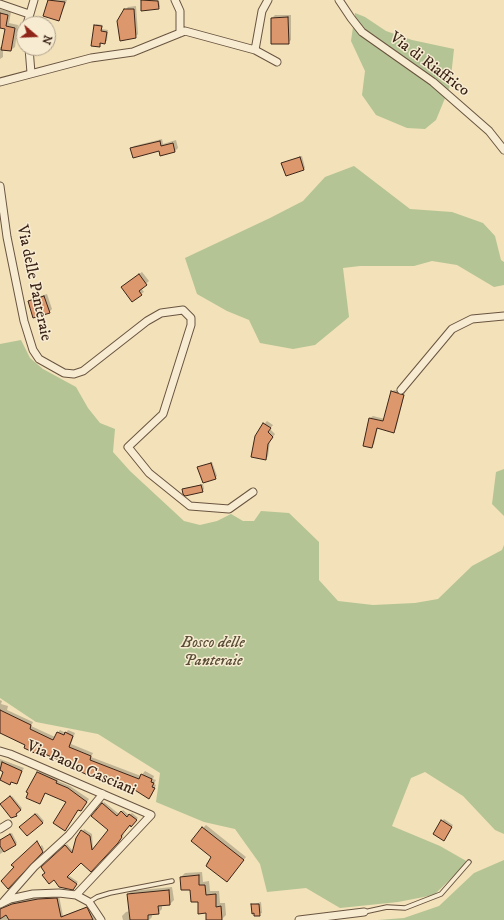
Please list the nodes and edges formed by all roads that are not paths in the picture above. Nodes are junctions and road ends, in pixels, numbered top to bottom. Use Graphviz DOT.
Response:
graph roads {
  1 [pos="34,0"];
  2 [pos="175,0"];
  3 [pos="268,0"];
  4 [pos="339,0"];
  5 [pos="0,4"];
  6 [pos="29,14"];
  7 [pos="180,32"];
  8 [pos="255,50"];
  9 [pos="30,56"];
  10 [pos="277,62"];
  11 [pos="31,73"];
  12 [pos="0,82"];
  13 [pos="504,150"];
  14 [pos="0,186"];
  15 [pos="504,316"];
  16 [pos="401,390"];
  17 [pos="253,492"];
  18 [pos="0,751"];
  19 [pos="103,794"];
  20 [pos="8,824"];
  21 [pos="0,829"];
  22 [pos="469,862"];
  23 [pos="172,881"];
  24 [pos="76,895"];
  25 [pos="89,902"];
  26 [pos="1,903"];
  27 [pos="364,912"];
  28 [pos="101,920"];
  29 [pos="299,920"];
  1 -- 6 [label="street"];
  2 -- 7 [label="street"];
  3 -- 8 [label="street"];
  4 -- 13 [label="street, Via di Riaffrico"];
  5 -- 6 [label="street"];
  7 -- 8 [label="street"];
  7 -- 11 [label="street"];
  8 -- 10 [label="street"];
  9 -- 11 [label="street"];
  11 -- 12 [label="street"];
  14 -- 17 [label="street, Via delle Panteraie"];
  15 -- 16 [label="street"];
  18 -- 19 [label="street, Via Paolo Casciani"];
  19 -- 24 [label="street, Via Paolo Casciani"];
  19 -- 26 [label="street"];
  20 -- 21 [label="street"];
  22 -- 27 [label="lane"];
  23 -- 25 [label="lane"];
  24 -- 25 [label="street"];
  24 -- 26 [label="street"];
  25 -- 28 [label="street"];
  27 -- 29 [label="street"];
}
